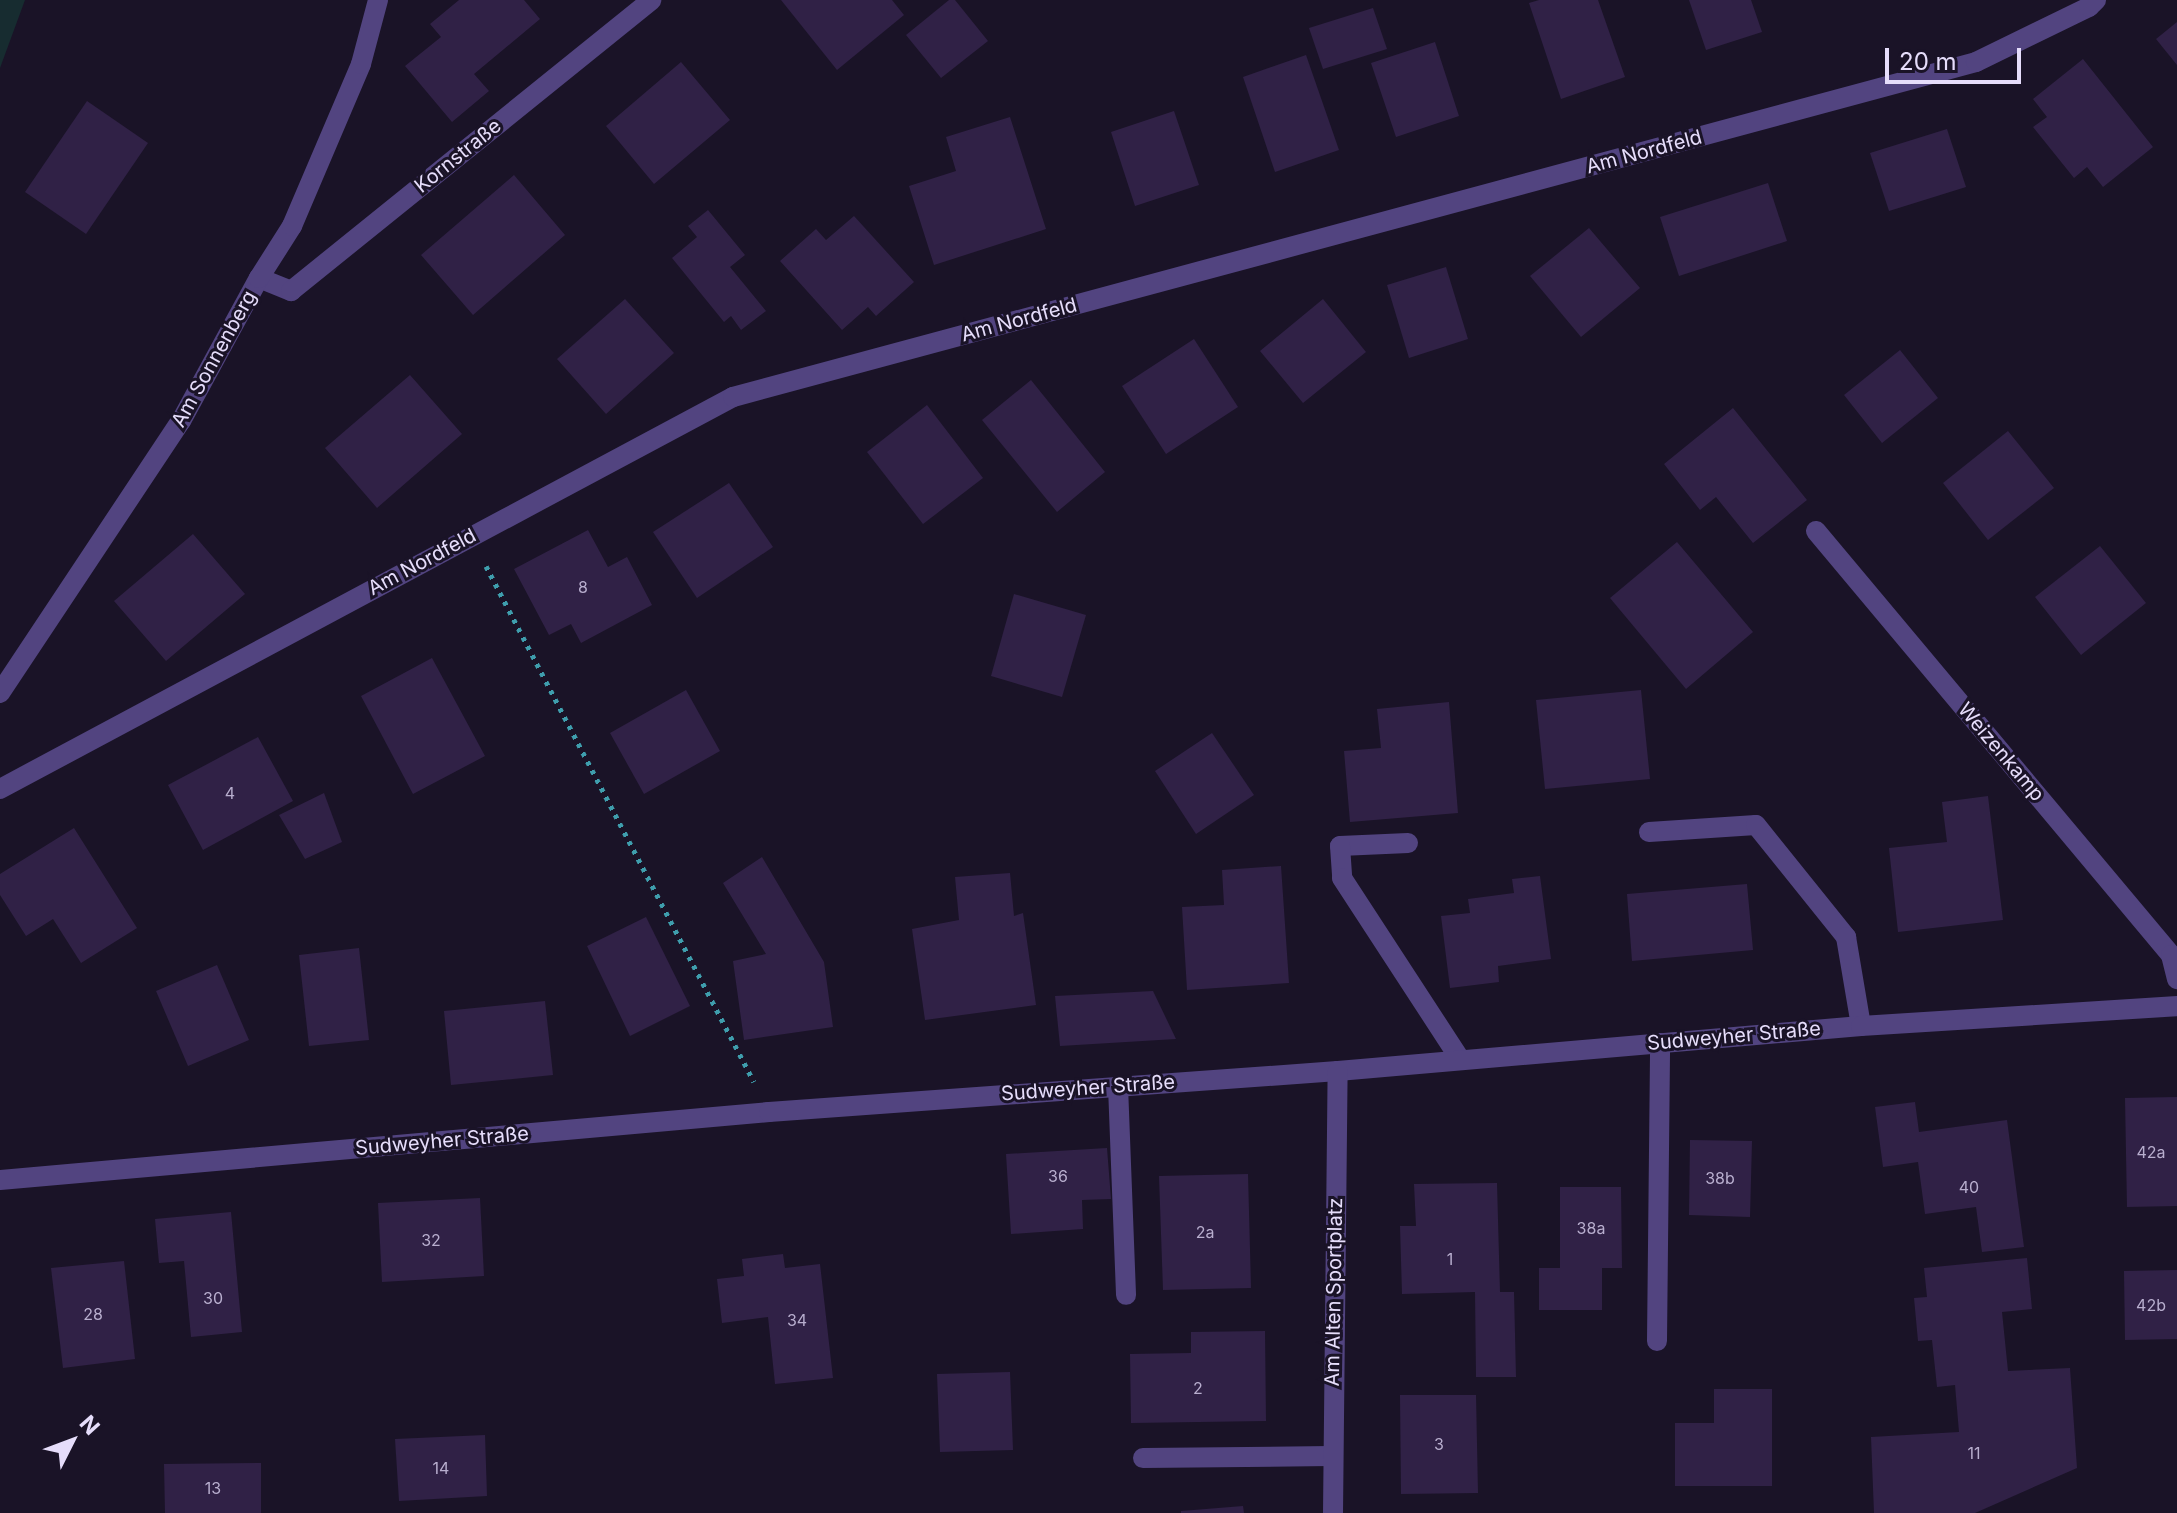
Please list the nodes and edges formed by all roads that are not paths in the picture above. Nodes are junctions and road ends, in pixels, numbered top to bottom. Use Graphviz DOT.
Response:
graph roads {
  1 [pos="378,0"];
  2 [pos="651,0"];
  3 [pos="2096,0"];
  4 [pos="259,278"];
  5 [pos="1816,531"];
  6 [pos="0,693"];
  7 [pos="0,789"];
  8 [pos="1649,832"];
  9 [pos="1408,843"];
  10 [pos="2177,979"];
  11 [pos="2177,1006"];
  12 [pos="1861,1026"];
  13 [pos="1660,1043"];
  14 [pos="1460,1059"];
  15 [pos="1338,1071"];
  16 [pos="1118,1086"];
  17 [pos="0,1180"];
  18 [pos="1126,1295"];
  19 [pos="1657,1341"];
  20 [pos="1331,1456"];
  21 [pos="1143,1458"];
  22 [pos="1333,1513"];
  1 -- 4 [label="street, Am Sonnenberg"];
  2 -- 4 [label="street, Kornstraße"];
  3 -- 7 [label="street, Am Nordfeld"];
  4 -- 6 [label="street, Am Sonnenberg"];
  5 -- 10 [label="street, Weizenkamp"];
  8 -- 12 [label="street"];
  9 -- 14 [label="street"];
  11 -- 12 [label="street, Sudweyher Straße"];
  12 -- 13 [label="street, Sudweyher Straße"];
  13 -- 14 [label="street, Sudweyher Straße"];
  13 -- 19 [label="street"];
  14 -- 15 [label="street, Sudweyher Straße"];
  15 -- 16 [label="street, Sudweyher Straße"];
  15 -- 20 [label="street, Am Alten Sportplatz"];
  16 -- 17 [label="street, Sudweyher Straße"];
  16 -- 18 [label="street"];
  20 -- 21 [label="street"];
  20 -- 22 [label="street, Am Alten Sportplatz"];
}
